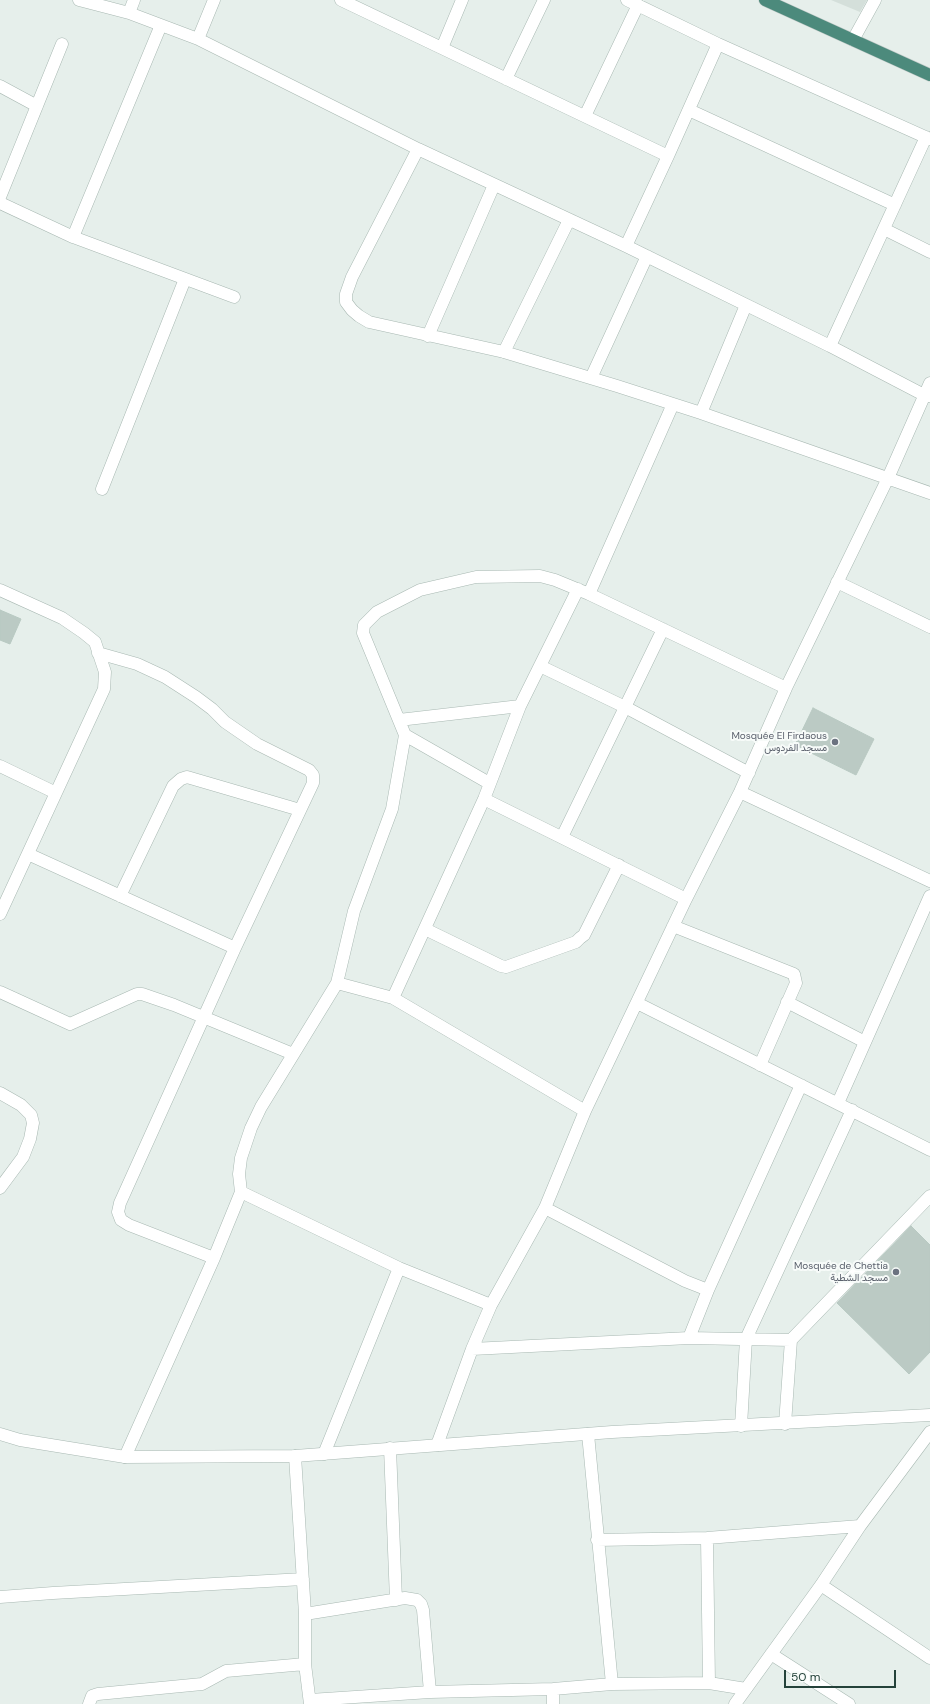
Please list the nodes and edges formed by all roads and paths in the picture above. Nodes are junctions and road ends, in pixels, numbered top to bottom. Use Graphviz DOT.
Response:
graph roads {
  1 [pos="79,0"];
  2 [pos="134,0"];
  3 [pos="214,0"];
  4 [pos="341,0"];
  5 [pos="462,0"];
  6 [pos="544,0"];
  7 [pos="627,0"];
  8 [pos="764,0"];
  9 [pos="874,0"];
  10 [pos="638,5"];
  11 [pos="129,13"];
  12 [pos="161,25"];
  13 [pos="198,39"];
  14 [pos="853,40"];
  15 [pos="62,44"];
  16 [pos="718,44"];
  17 [pos="442,48"];
  18 [pos="930,75"];
  19 [pos="506,78"];
  20 [pos="0,86"];
  21 [pos="37,106"];
  22 [pos="689,110"];
  23 [pos="585,116"];
  24 [pos="928,138"];
  25 [pos="418,149"];
  26 [pos="668,156"];
  27 [pos="494,185"];
  28 [pos="0,197"];
  29 [pos="0,203"];
  30 [pos="895,205"];
  31 [pos="569,220"];
  32 [pos="884,229"];
  33 [pos="73,237"];
  34 [pos="626,246"];
  35 [pos="930,252"];
  36 [pos="647,256"];
  37 [pos="185,278"];
  38 [pos="234,297"];
  39 [pos="746,305"];
  40 [pos="428,336"];
  41 [pos="830,346"];
  42 [pos="504,352"];
  43 [pos="591,378"];
  44 [pos="930,383"];
  45 [pos="927,396"];
  46 [pos="673,404"];
  47 [pos="701,413"];
  48 [pos="888,478"];
  49 [pos="102,489"];
  50 [pos="930,493"];
  51 [pos="838,582"];
  52 [pos="0,590"];
  53 [pos="583,591"];
  54 [pos="930,627"];
  55 [pos="663,629"];
  56 [pos="98,653"];
  57 [pos="540,666"];
  58 [pos="786,688"];
  59 [pos="520,706"];
  60 [pos="625,707"];
  61 [pos="399,720"];
  62 [pos="405,735"];
  63 [pos="0,766"];
  64 [pos="749,773"];
  65 [pos="489,783"];
  66 [pos="740,792"];
  67 [pos="56,793"];
  68 [pos="484,798"];
  69 [pos="300,810"];
  70 [pos="562,837"];
  71 [pos="28,854"];
  72 [pos="619,865"];
  73 [pos="930,881"];
  74 [pos="120,896"];
  75 [pos="930,896"];
  76 [pos="686,899"];
  77 [pos="0,914"];
  78 [pos="673,926"];
  79 [pos="425,929"];
  80 [pos="235,948"];
  81 [pos="337,983"];
  82 [pos="0,992"];
  83 [pos="393,998"];
  84 [pos="787,1002"];
  85 [pos="637,1003"];
  86 [pos="203,1017"];
  87 [pos="865,1042"];
  88 [pos="293,1054"];
  89 [pos="760,1065"];
  90 [pos="801,1085"];
  91 [pos="0,1093"];
  92 [pos="838,1103"];
  93 [pos="852,1110"];
  94 [pos="585,1111"];
  95 [pos="930,1150"];
  96 [pos="0,1188"];
  97 [pos="241,1192"];
  98 [pos="930,1196"];
  99 [pos="545,1208"];
  100 [pos="214,1258"];
  101 [pos="398,1268"];
  102 [pos="708,1290"];
  103 [pos="491,1305"];
  104 [pos="689,1338"];
  105 [pos="746,1339"];
  106 [pos="790,1340"];
  107 [pos="472,1349"];
  108 [pos="930,1415"];
  109 [pos="785,1424"];
  110 [pos="741,1426"];
  111 [pos="930,1432"];
  112 [pos="0,1434"];
  113 [pos="588,1434"];
  114 [pos="437,1446"];
  115 [pos="390,1448"];
  116 [pos="324,1454"];
  117 [pos="295,1456"];
  118 [pos="125,1457"];
  119 [pos="860,1526"];
  120 [pos="707,1538"];
  121 [pos="597,1540"];
  122 [pos="303,1579"];
  123 [pos="821,1585"];
  124 [pos="0,1597"];
  125 [pos="396,1600"];
  126 [pos="305,1614"];
  127 [pos="771,1654"];
  128 [pos="930,1658"];
  129 [pos="305,1664"];
  130 [pos="709,1683"];
  131 [pos="612,1684"];
  132 [pos="553,1689"];
  133 [pos="746,1689"];
  134 [pos="430,1692"];
  135 [pos="310,1702"];
  136 [pos="89,1704"];
  137 [pos="554,1704"];
  138 [pos="735,1704"];
  139 [pos="849,1704"];
  1 -- 11 [label="street"];
  2 -- 11 [label="street"];
  3 -- 13 [label="street"];
  4 -- 17 [label="street"];
  5 -- 17 [label="street"];
  6 -- 19 [label="street"];
  7 -- 10 [label="street"];
  8 -- 14 [label="highway"];
  9 -- 14 [label="street"];
  10 -- 16 [label="street"];
  10 -- 23 [label="street"];
  11 -- 12 [label="street"];
  12 -- 13 [label="street"];
  12 -- 33 [label="street"];
  13 -- 25 [label="street"];
  14 -- 18 [label="highway"];
  15 -- 21 [label="street"];
  16 -- 22 [label="street"];
  16 -- 24 [label="street"];
  17 -- 19 [label="street"];
  19 -- 23 [label="street"];
  20 -- 21 [label="street"];
  21 -- 28 [label="street"];
  22 -- 26 [label="street"];
  22 -- 30 [label="street"];
  23 -- 26 [label="street"];
  24 -- 30 [label="street"];
  25 -- 27 [label="street"];
  25 -- 40 [label="street"];
  26 -- 34 [label="street"];
  27 -- 31 [label="street"];
  27 -- 40 [label="street"];
  29 -- 33 [label="street"];
  30 -- 32 [label="street"];
  31 -- 34 [label="street"];
  31 -- 42 [label="street"];
  32 -- 35 [label="street"];
  32 -- 41 [label="street"];
  33 -- 37 [label="street"];
  34 -- 36 [label="street"];
  36 -- 39 [label="street"];
  36 -- 43 [label="street"];
  37 -- 38 [label="street"];
  37 -- 49 [label="street"];
  39 -- 41 [label="street"];
  39 -- 47 [label="street"];
  40 -- 42 [label="street"];
  41 -- 45 [label="street"];
  42 -- 43 [label="street"];
  43 -- 46 [label="street"];
  44 -- 45 [label="street"];
  45 -- 48 [label="street"];
  46 -- 47 [label="street"];
  46 -- 53 [label="street"];
  47 -- 48 [label="street"];
  48 -- 50 [label="street"];
  48 -- 51 [label="street"];
  51 -- 54 [label="street"];
  51 -- 58 [label="street"];
  52 -- 56 [label="street"];
  53 -- 55 [label="street"];
  53 -- 57 [label="street"];
  53 -- 61 [label="street"];
  55 -- 58 [label="street"];
  55 -- 60 [label="street"];
  56 -- 67 [label="street"];
  56 -- 69 [label="street"];
  57 -- 59 [label="street"];
  57 -- 60 [label="street"];
  58 -- 64 [label="street"];
  59 -- 61 [label="street"];
  59 -- 65 [label="street"];
  60 -- 64 [label="street"];
  60 -- 70 [label="street"];
  61 -- 62 [label="street"];
  62 -- 65 [label="street"];
  62 -- 81 [label="street"];
  63 -- 67 [label="street"];
  64 -- 66 [label="street"];
  65 -- 68 [label="street"];
  66 -- 73 [label="street"];
  66 -- 76 [label="street"];
  67 -- 71 [label="street"];
  68 -- 70 [label="street"];
  68 -- 79 [label="street"];
  69 -- 74 [label="street"];
  69 -- 80 [label="street"];
  70 -- 72 [label="street"];
  71 -- 74 [label="street"];
  71 -- 77 [label="street"];
  72 -- 76 [label="street"];
  72 -- 79 [label="street"];
  74 -- 80 [label="street"];
  75 -- 87 [label="street"];
  76 -- 78 [label="street"];
  78 -- 84 [label="street"];
  78 -- 85 [label="street"];
  79 -- 83 [label="street"];
  80 -- 86 [label="street"];
  81 -- 83 [label="street"];
  81 -- 88 [label="street"];
  82 -- 86 [label="street"];
  83 -- 94 [label="street"];
  84 -- 87 [label="street"];
  84 -- 89 [label="street"];
  85 -- 89 [label="street"];
  85 -- 94 [label="street"];
  86 -- 88 [label="street"];
  86 -- 100 [label="street"];
  87 -- 92 [label="street"];
  88 -- 97 [label="street"];
  89 -- 90 [label="street"];
  90 -- 92 [label="street"];
  90 -- 102 [label="street"];
  91 -- 96 [label="street"];
  92 -- 93 [label="street"];
  93 -- 95 [label="street"];
  93 -- 105 [label="street"];
  94 -- 99 [label="street"];
  97 -- 100 [label="street"];
  97 -- 101 [label="street"];
  98 -- 106 [label="street"];
  99 -- 102 [label="street"];
  99 -- 103 [label="street"];
  100 -- 118 [label="street"];
  101 -- 103 [label="street"];
  101 -- 116 [label="street"];
  102 -- 104 [label="street"];
  103 -- 107 [label="street"];
  104 -- 105 [label="street"];
  104 -- 107 [label="street"];
  105 -- 106 [label="street"];
  105 -- 110 [label="street"];
  106 -- 109 [label="street"];
  107 -- 114 [label="street"];
  108 -- 109 [label="street"];
  109 -- 110 [label="street"];
  110 -- 113 [label="street"];
  111 -- 119 [label="street"];
  112 -- 118 [label="street"];
  113 -- 114 [label="street"];
  113 -- 121 [label="street"];
  114 -- 115 [label="street"];
  115 -- 116 [label="street"];
  115 -- 125 [label="street"];
  116 -- 117 [label="street"];
  117 -- 118 [label="street"];
  117 -- 122 [label="street"];
  119 -- 120 [label="street"];
  119 -- 123 [label="street"];
  120 -- 121 [label="street"];
  120 -- 130 [label="street"];
  121 -- 131 [label="street"];
  122 -- 124 [label="street"];
  122 -- 126 [label="street"];
  123 -- 127 [label="street"];
  123 -- 128 [label="street"];
  125 -- 126 [label="street"];
  125 -- 134 [label="street"];
  126 -- 129 [label="street"];
  127 -- 133 [label="street"];
  127 -- 139 [label="street"];
  129 -- 135 [label="street"];
  129 -- 136 [label="street"];
  130 -- 131 [label="street"];
  130 -- 133 [label="street"];
  131 -- 132 [label="street"];
  132 -- 134 [label="street"];
  132 -- 137 [label="street"];
  133 -- 138 [label="street"];
  134 -- 135 [label="street"];
}
